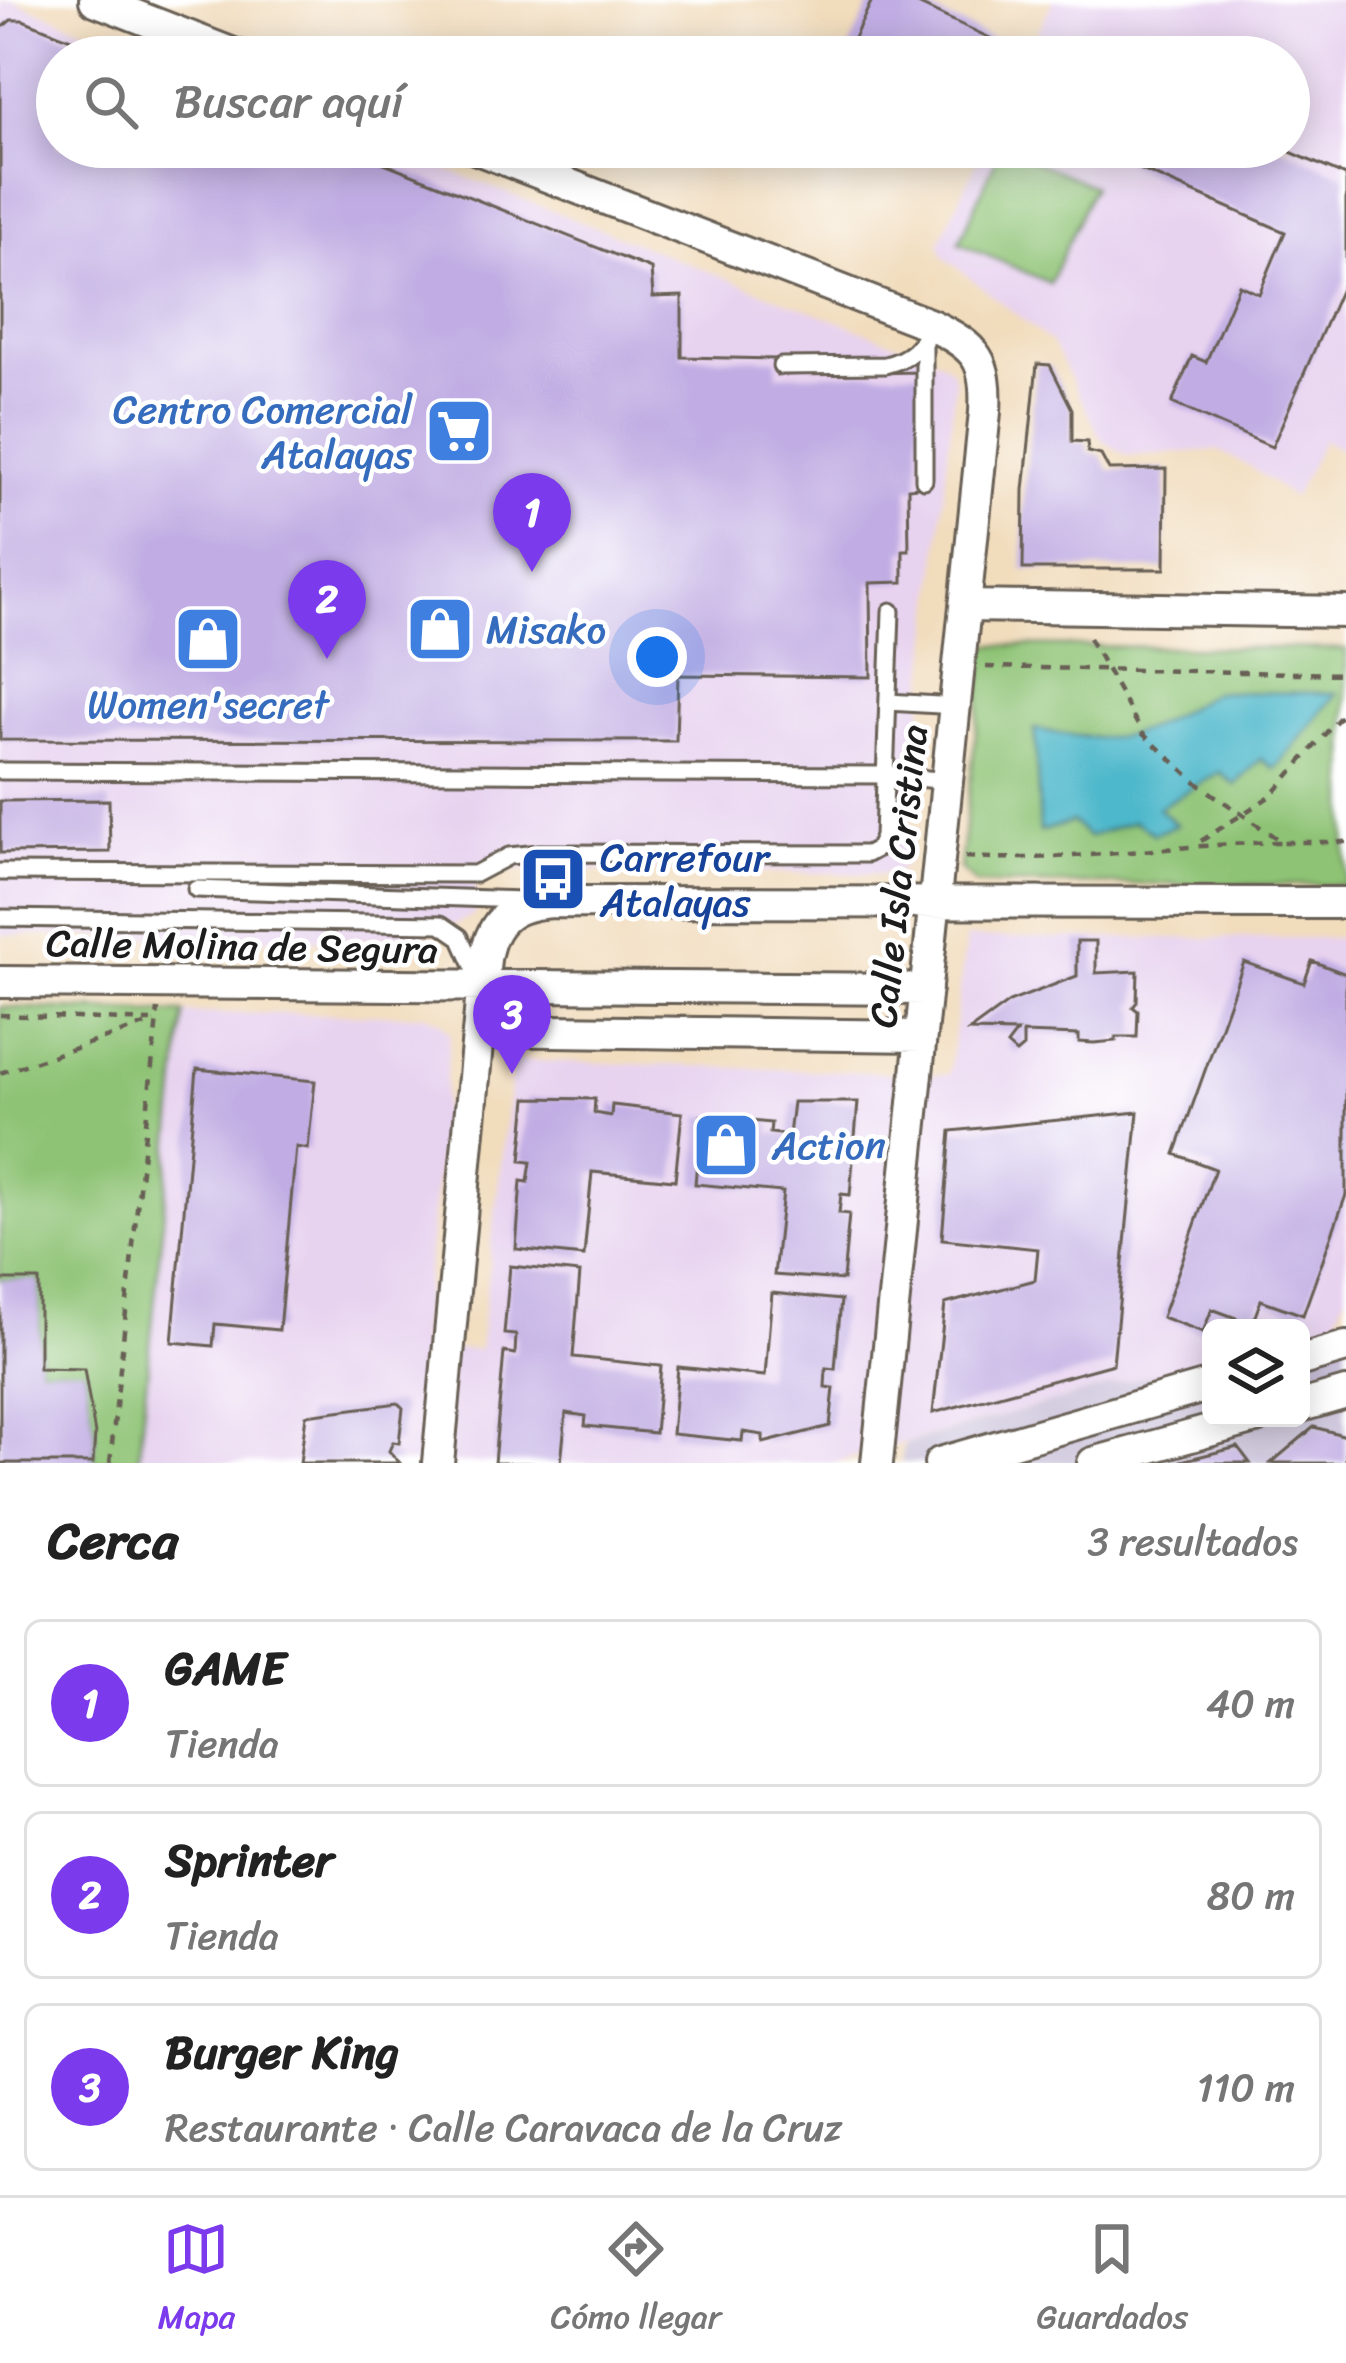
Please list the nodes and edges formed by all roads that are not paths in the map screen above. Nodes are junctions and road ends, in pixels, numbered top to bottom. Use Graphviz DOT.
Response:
graph roads {
  1 [pos="94,0"];
  2 [pos="187,36"];
  3 [pos="523,168"];
  4 [pos="927,333"];
  5 [pos="781,366"];
  6 [pos="924,480"];
  7 [pos="966,606"];
  8 [pos="890,611"];
  9 [pos="1346,612"];
  10 [pos="888,702"];
  11 [pos="956,706"];
  12 [pos="0,771"];
  13 [pos="887,776"];
  14 [pos="948,781"];
  15 [pos="0,872"];
  16 [pos="196,889"];
  17 [pos="554,902"];
  18 [pos="1346,903"];
  19 [pos="936,904"];
  20 [pos="0,918"];
  21 [pos="0,982"];
  22 [pos="482,988"];
  23 [pos="926,989"];
  24 [pos="480,1030"];
  25 [pos="921,1036"];
  26 [pos="1346,1347"];
  27 [pos="1310,1357"];
  28 [pos="1202,1388"];
  29 [pos="1346,1393"];
  30 [pos="1310,1403"];
  31 [pos="1223,1427"];
  32 [pos="438,1463"];
  33 [pos="877,1463"];
  34 [pos="940,1463"];
  35 [pos="1093,1463"];
  1 -- 2 [label="street"];
  3 -- 4 [label="street, Calle Isla Cristina"];
  4 -- 5 [label="lane"];
  4 -- 6 [label="lane"];
  4 -- 7 [label="street, Calle Isla Cristina"];
  7 -- 9 [label="street"];
  7 -- 11 [label="street, Calle Isla Cristina"];
  8 -- 10 [label="lane"];
  10 -- 11 [label="lane"];
  10 -- 13 [label="lane"];
  11 -- 14 [label="street, Calle Isla Cristina"];
  12 -- 13 [label="lane"];
  13 -- 14 [label="lane"];
  13 -- 15 [label="lane"];
  14 -- 19 [label="street, Calle Isla Cristina"];
  16 -- 17 [label="lane"];
  17 -- 19 [label="street, Calle Molina de Segura"];
  17 -- 22 [label="street, Calle Molina de Segura"];
  18 -- 19 [label="street, Calle Molina de Segura"];
  19 -- 23 [label="street, Calle Isla Cristina"];
  20 -- 22 [label="lane"];
  21 -- 22 [label="street, Calle Molina de Segura"];
  22 -- 23 [label="street, Calle Molina de Segura"];
  22 -- 24 [label="street"];
  23 -- 25 [label="street, Calle Isla Cristina"];
  24 -- 25 [label="street"];
  24 -- 32 [label="street"];
  25 -- 33 [label="street, Calle Isla Cristina"];
  26 -- 27 [label="street"];
  28 -- 34 [label="street"];
  29 -- 30 [label="street"];
  31 -- 35 [label="street"];
}
